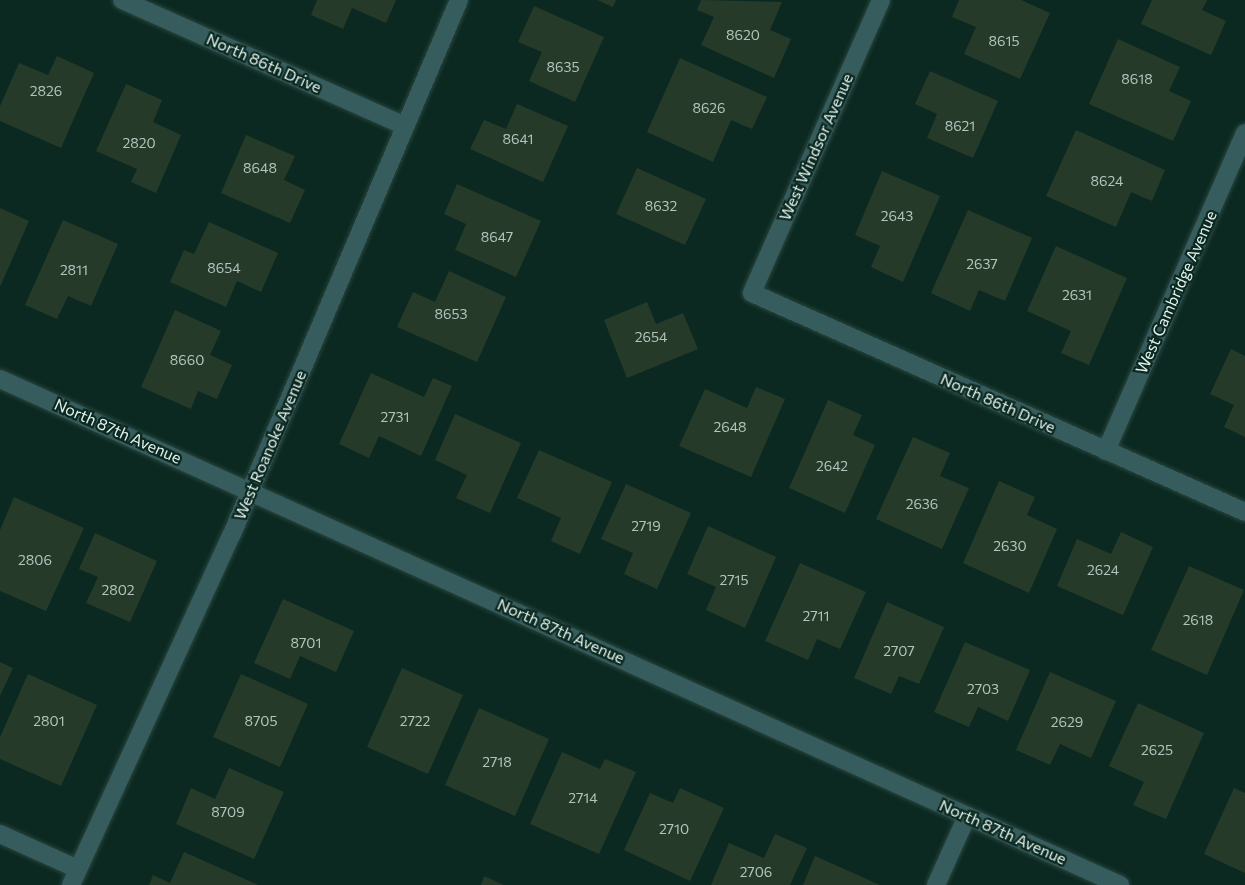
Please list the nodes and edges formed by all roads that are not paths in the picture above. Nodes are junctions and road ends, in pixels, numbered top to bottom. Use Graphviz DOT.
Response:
graph roads {
  1 [pos="122,0"];
  2 [pos="459,0"];
  3 [pos="881,0"];
  4 [pos="405,126"];
  5 [pos="1245,133"];
  6 [pos="752,293"];
  7 [pos="0,379"];
  8 [pos="1106,451"];
  9 [pos="251,490"];
  10 [pos="1245,512"];
  11 [pos="967,816"];
  12 [pos="0,834"];
  13 [pos="74,877"];
  14 [pos="936,885"];
  15 [pos="1120,885"];
  1 -- 4 [label="street, North 86th Drive"];
  2 -- 4 [label="street, West Roanoke Avenue"];
  3 -- 6 [label="street, West Windsor Avenue"];
  4 -- 9 [label="street, West Roanoke Avenue"];
  5 -- 8 [label="street, West Cambridge Avenue"];
  6 -- 8 [label="street, North 86th Drive"];
  7 -- 9 [label="street, North 87th Avenue"];
  8 -- 10 [label="street, North 86th Drive"];
  9 -- 11 [label="street, North 87th Avenue"];
  9 -- 13 [label="street, West Roanoke Avenue"];
  11 -- 14 [label="street"];
  11 -- 15 [label="street, North 87th Avenue"];
  12 -- 13 [label="street"];
}
